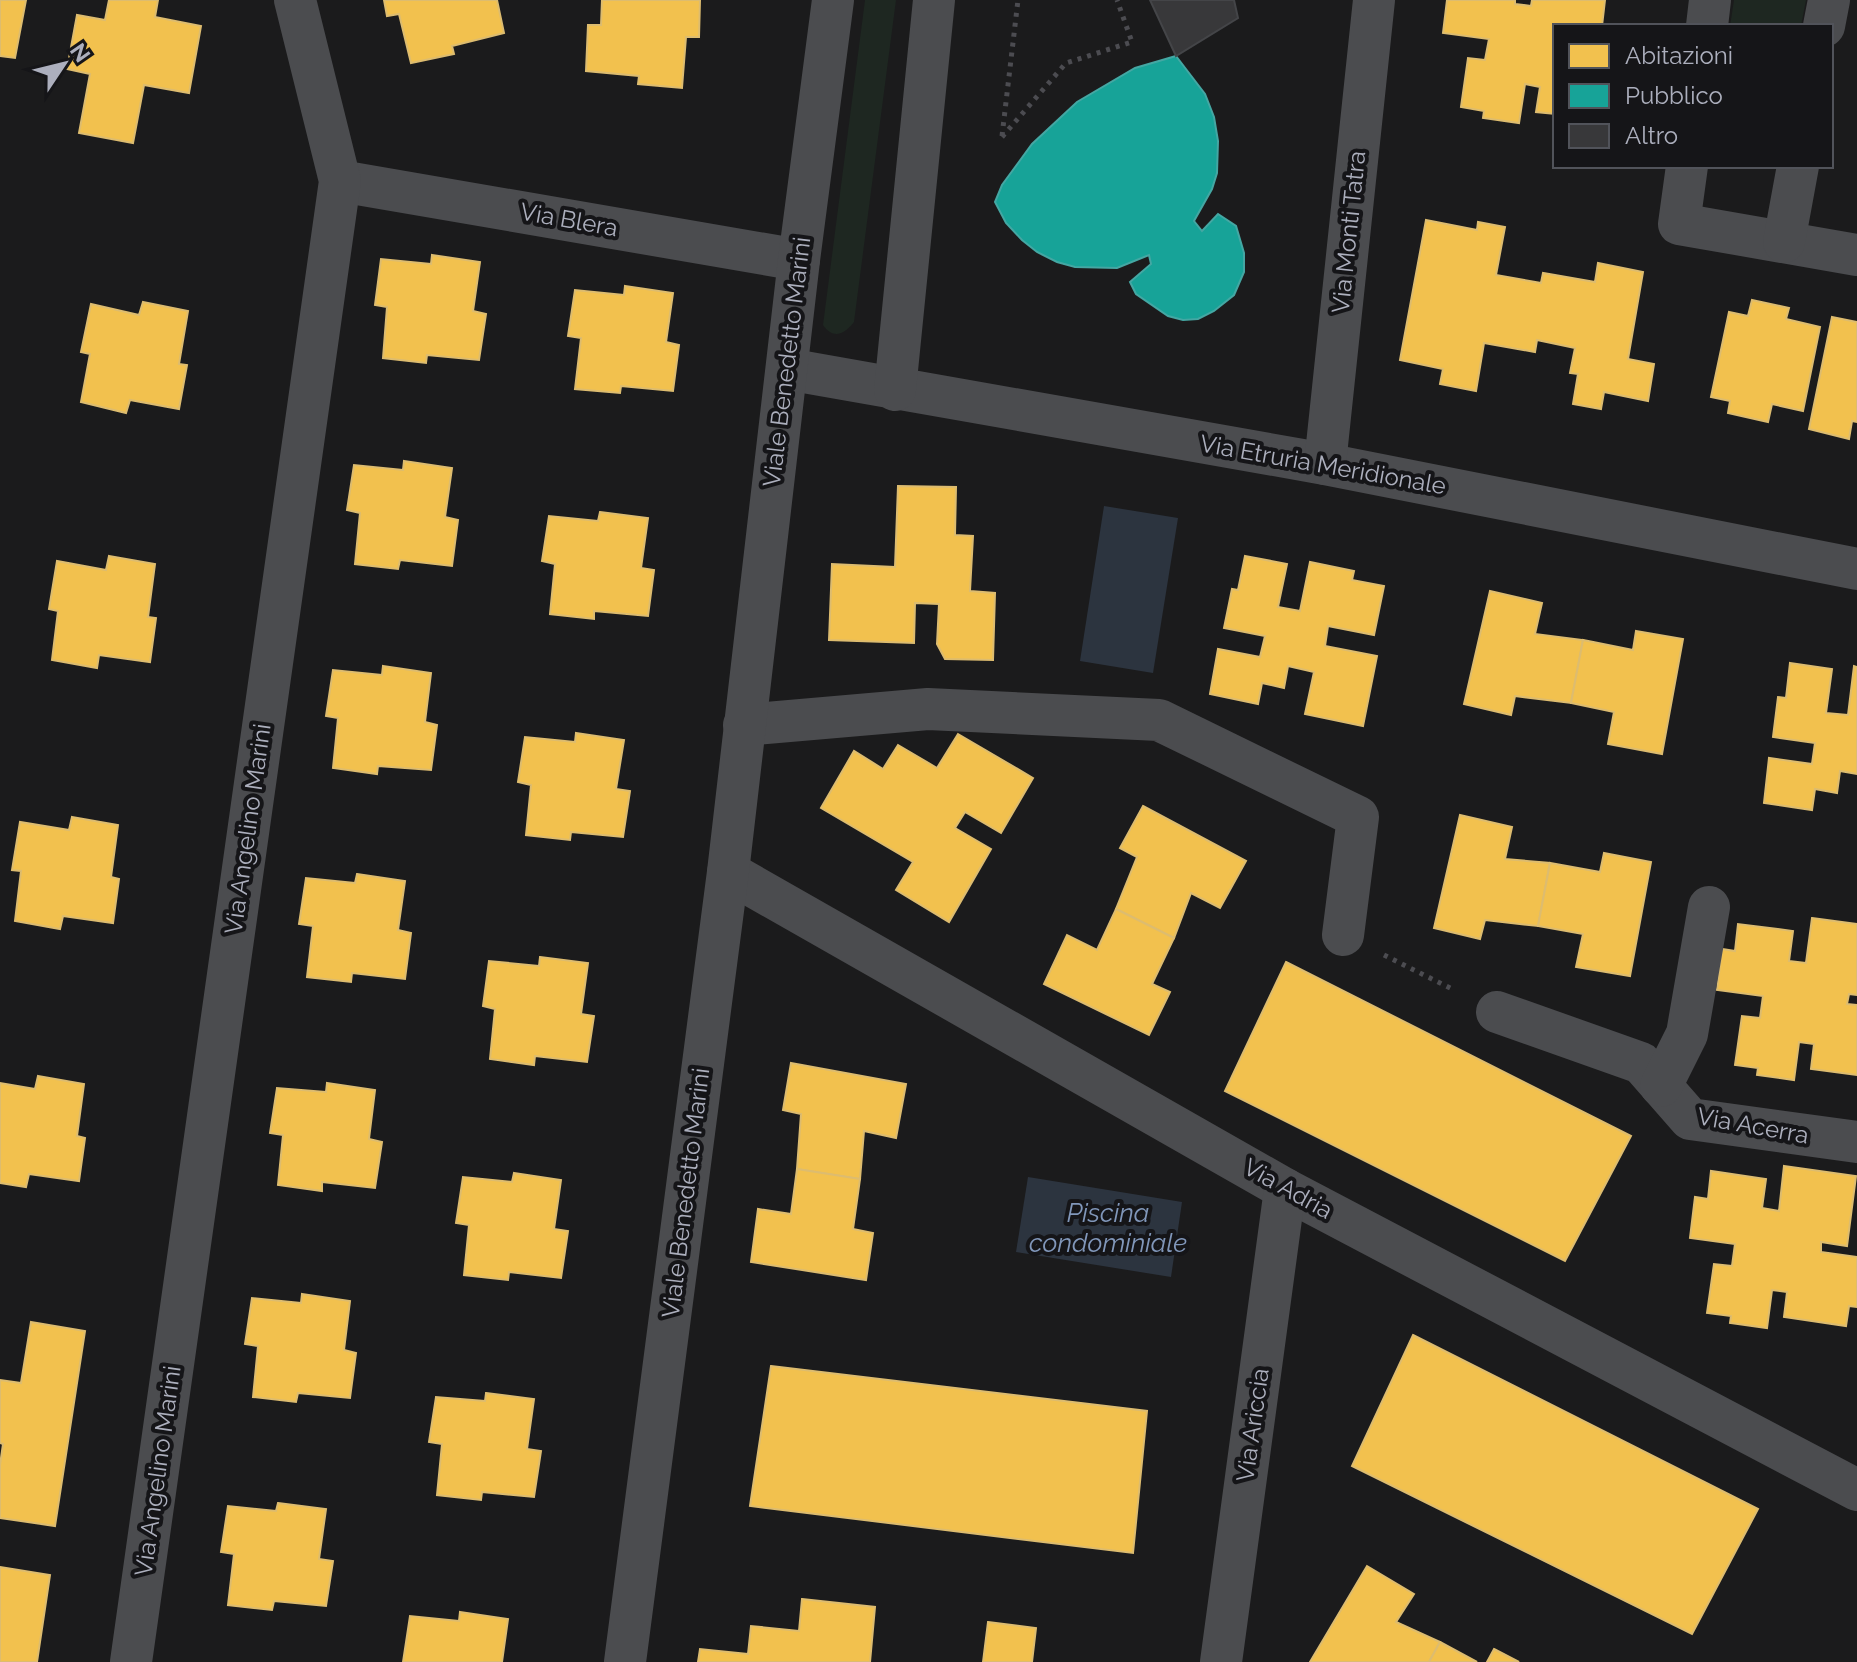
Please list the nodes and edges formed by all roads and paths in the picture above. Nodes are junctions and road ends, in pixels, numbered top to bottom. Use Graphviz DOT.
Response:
graph roads {
  1 [pos="295,0"];
  2 [pos="833,0"];
  3 [pos="934,0"];
  4 [pos="1018,0"];
  5 [pos="1117,0"];
  6 [pos="1374,0"];
  7 [pos="1710,0"];
  8 [pos="1829,0"];
  9 [pos="1707,24"];
  10 [pos="1824,24"];
  11 [pos="1687,168"];
  12 [pos="1798,168"];
  13 [pos="340,181"];
  14 [pos="1784,242"];
  15 [pos="1857,255"];
  16 [pos="799,260"];
  17 [pos="787,369"];
  18 [pos="895,390"];
  19 [pos="1325,464"];
  20 [pos="1857,569"];
  21 [pos="744,725"];
  22 [pos="728,872"];
  23 [pos="1709,907"];
  24 [pos="1343,935"];
  25 [pos="1497,1012"];
  26 [pos="1661,1086"];
  27 [pos="1857,1142"];
  28 [pos="1285,1189"];
  29 [pos="1857,1490"];
  30 [pos="131,1662"];
  31 [pos="625,1662"];
  32 [pos="1221,1662"];
  1 -- 13 [label="street, Via Angelino Marini"];
  2 -- 16 [label="street, Viale Benedetto Marini"];
  3 -- 18 [label="street"];
  4 -- 5 [label="path"];
  6 -- 19 [label="street, Via Monti Tatra"];
  7 -- 9 [label="street"];
  8 -- 10 [label="street"];
  11 -- 14 [label="street"];
  12 -- 14 [label="street"];
  13 -- 16 [label="street, Via Blera"];
  13 -- 30 [label="street, Via Angelino Marini"];
  14 -- 15 [label="street"];
  16 -- 17 [label="street, Viale Benedetto Marini"];
  17 -- 18 [label="street, Via Etruria Meridionale"];
  17 -- 21 [label="street, Viale Benedetto Marini"];
  18 -- 19 [label="street, Via Etruria Meridionale"];
  19 -- 20 [label="street, Via Etruria Meridionale"];
  21 -- 22 [label="street, Viale Benedetto Marini"];
  21 -- 24 [label="street"];
  22 -- 28 [label="street, Via Adria"];
  22 -- 31 [label="street, Viale Benedetto Marini"];
  23 -- 26 [label="street"];
  24 -- 25 [label="path"];
  25 -- 26 [label="street, Via Acerra"];
  26 -- 27 [label="street, Via Acerra"];
  28 -- 29 [label="street, Via Adria"];
  28 -- 32 [label="street, Via Ariccia"];
}
